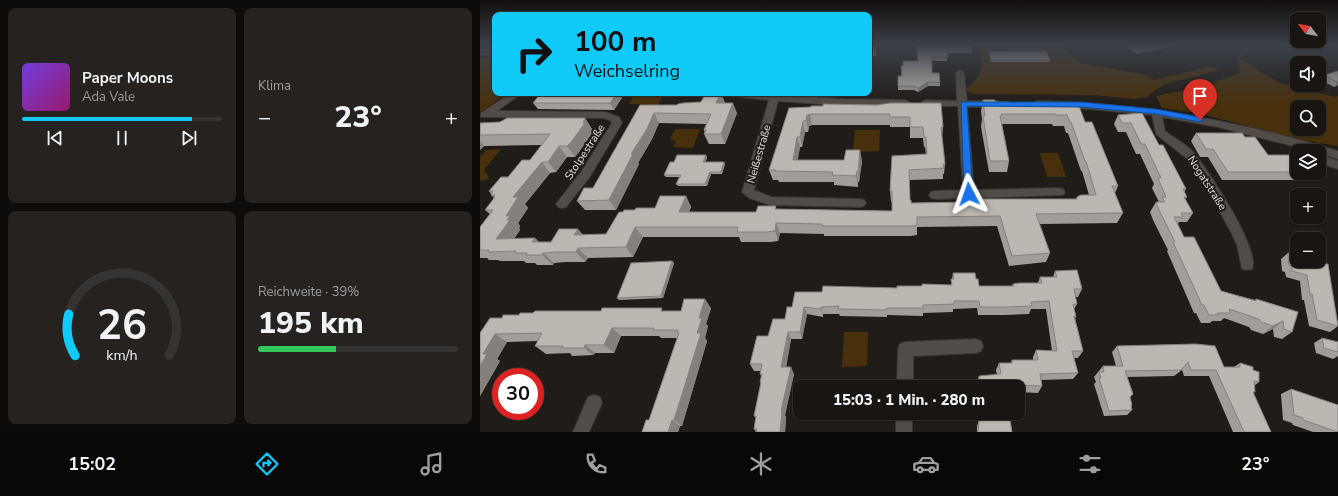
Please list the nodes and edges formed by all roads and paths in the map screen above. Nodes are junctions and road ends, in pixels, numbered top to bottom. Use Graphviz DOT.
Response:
graph roads {
  1 [pos="960,73"];
  2 [pos="513,96"];
  3 [pos="753,96"];
  4 [pos="774,99"];
  5 [pos="963,104"];
  6 [pos="1011,104"];
  7 [pos="1026,104"];
  8 [pos="1156,112"];
  9 [pos="483,116"];
  10 [pos="1230,126"];
  11 [pos="1290,146"];
  12 [pos="1290,148"];
  13 [pos="1338,154"];
  14 [pos="1326,155"];
  15 [pos="1326,159"];
  16 [pos="1326,160"];
  17 [pos="1338,165"];
  18 [pos="1338,170"];
  19 [pos="1059,192"];
  20 [pos="969,194"];
  21 [pos="935,195"];
  22 [pos="860,203"];
  23 [pos="562,204"];
  24 [pos="1247,265"];
  25 [pos="976,346"];
  26 [pos="905,380"];
  27 [pos="594,403"];
  28 [pos="904,420"];
  29 [pos="581,432"];
  30 [pos="904,432"];
  1 -- 5 [label="street"];
  2 -- 9 [label="street"];
  3 -- 4 [label="street"];
  4 -- 5 [label="street"];
  4 -- 22 [label="street, Neißestraße"];
  5 -- 6 [label="street"];
  5 -- 20 [label="street"];
  7 -- 8 [label="street"];
  8 -- 10 [label="street"];
  8 -- 24 [label="street, Nogatstraße"];
  9 -- 23 [label="street, Stolpestraße"];
  10 -- 11 [label="street"];
  10 -- 12 [label="street"];
  13 -- 14 [label="street"];
  15 -- 17 [label="street"];
  16 -- 18 [label="street"];
  19 -- 20 [label="street"];
  20 -- 21 [label="street"];
  25 -- 26 [label="street"];
  27 -- 29 [label="street"];
  28 -- 30 [label="street"];
}
